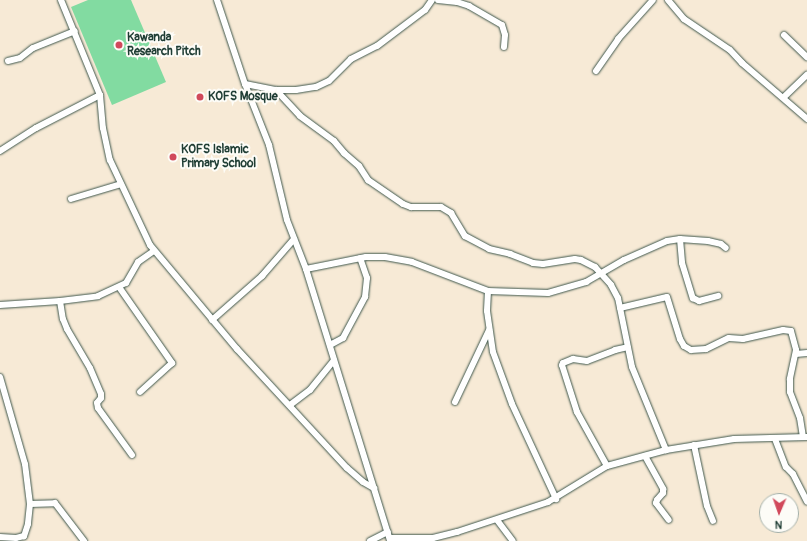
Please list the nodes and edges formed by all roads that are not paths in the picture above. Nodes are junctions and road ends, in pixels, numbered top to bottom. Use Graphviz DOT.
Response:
graph roads {
  1 [pos="61,0"];
  2 [pos="217,0"];
  3 [pos="432,0"];
  4 [pos="438,0"];
  5 [pos="652,0"];
  6 [pos="668,0"];
  7 [pos="74,31"];
  8 [pos="784,35"];
  9 [pos="504,47"];
  10 [pos="807,57"];
  11 [pos="8,61"];
  12 [pos="596,71"];
  13 [pos="807,74"];
  14 [pos="245,84"];
  15 [pos="276,90"];
  16 [pos="100,95"];
  17 [pos="784,98"];
  18 [pos="807,119"];
  19 [pos="0,151"];
  20 [pos="121,184"];
  21 [pos="71,199"];
  22 [pos="294,239"];
  23 [pos="680,239"];
  24 [pos="726,248"];
  25 [pos="154,251"];
  26 [pos="360,258"];
  27 [pos="306,269"];
  28 [pos="601,274"];
  29 [pos="118,287"];
  30 [pos="488,291"];
  31 [pos="718,296"];
  32 [pos="60,301"];
  33 [pos="0,305"];
  34 [pos="620,308"];
  35 [pos="212,320"];
  36 [pos="489,330"];
  37 [pos="330,345"];
  38 [pos="628,347"];
  39 [pos="807,353"];
  40 [pos="796,354"];
  41 [pos="334,360"];
  42 [pos="0,377"];
  43 [pos="140,392"];
  44 [pos="455,402"];
  45 [pos="290,405"];
  46 [pos="805,437"];
  47 [pos="775,439"];
  48 [pos="694,445"];
  49 [pos="666,450"];
  50 [pos="132,455"];
  51 [pos="645,456"];
  52 [pos="607,466"];
  53 [pos="374,488"];
  54 [pos="556,499"];
  55 [pos="807,502"];
  56 [pos="30,504"];
  57 [pos="497,520"];
  58 [pos="669,520"];
  59 [pos="713,521"];
  60 [pos="0,537"];
  61 [pos="389,537"];
  62 [pos="84,541"];
  63 [pos="370,541"];
  64 [pos="513,541"];
  1 -- 7 [label="street"];
  2 -- 14 [label="street"];
  3 -- 15 [label="street"];
  4 -- 9 [label="street"];
  5 -- 12 [label="street"];
  6 -- 17 [label="street"];
  7 -- 11 [label="street"];
  7 -- 16 [label="street"];
  8 -- 10 [label="street"];
  13 -- 17 [label="street"];
  14 -- 15 [label="street"];
  14 -- 22 [label="street"];
  15 -- 28 [label="street"];
  16 -- 19 [label="street"];
  16 -- 20 [label="street"];
  17 -- 18 [label="street"];
  20 -- 21 [label="street"];
  20 -- 25 [label="street"];
  22 -- 27 [label="street"];
  22 -- 35 [label="street"];
  23 -- 24 [label="street"];
  23 -- 28 [label="street"];
  23 -- 31 [label="street"];
  25 -- 29 [label="street"];
  25 -- 35 [label="street"];
  26 -- 27 [label="street"];
  26 -- 30 [label="street"];
  26 -- 37 [label="street"];
  27 -- 37 [label="street"];
  28 -- 30 [label="street"];
  28 -- 34 [label="street"];
  29 -- 32 [label="street"];
  29 -- 43 [label="street"];
  30 -- 36 [label="street"];
  32 -- 33 [label="street"];
  32 -- 50 [label="street"];
  34 -- 38 [label="street"];
  34 -- 40 [label="street"];
  35 -- 45 [label="street"];
  36 -- 44 [label="street"];
  36 -- 54 [label="street"];
  37 -- 41 [label="street"];
  38 -- 49 [label="street"];
  38 -- 52 [label="street"];
  39 -- 40 [label="street"];
  40 -- 46 [label="street"];
  41 -- 45 [label="street"];
  41 -- 53 [label="street"];
  42 -- 56 [label="street"];
  45 -- 53 [label="street"];
  46 -- 47 [label="street"];
  47 -- 48 [label="street"];
  47 -- 55 [label="street"];
  48 -- 49 [label="street"];
  48 -- 59 [label="street"];
  49 -- 51 [label="street"];
  51 -- 52 [label="street"];
  51 -- 58 [label="street"];
  52 -- 54 [label="street"];
  53 -- 61 [label="street"];
  54 -- 57 [label="street"];
  56 -- 60 [label="street"];
  56 -- 62 [label="street"];
  57 -- 61 [label="street"];
  57 -- 64 [label="street"];
  61 -- 63 [label="street"];
}
